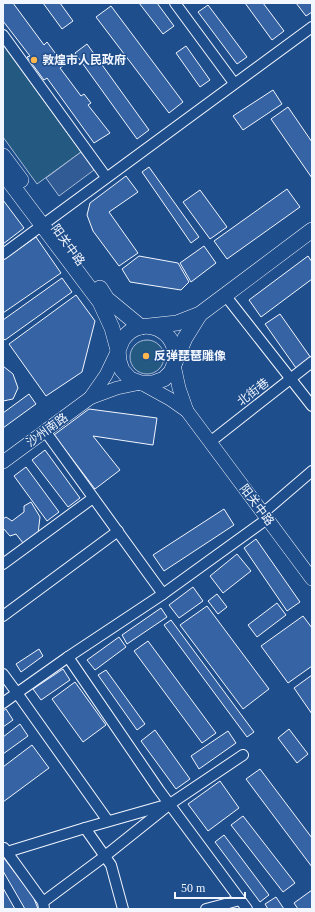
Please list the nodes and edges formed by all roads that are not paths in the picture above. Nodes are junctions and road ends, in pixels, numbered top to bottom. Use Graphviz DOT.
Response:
graph roads {
  1 [pos="175,3"];
  2 [pos="312,27"];
  3 [pos="3,35"];
  4 [pos="234,83"];
  5 [pos="3,156"];
  6 [pos="3,173"];
  7 [pos="106,177"];
  8 [pos="46,222"];
  9 [pos="312,230"];
  10 [pos="3,254"];
  11 [pos="225,295"];
  12 [pos="200,314"];
  13 [pos="145,326"];
  14 [pos="118,350"];
  15 [pos="312,362"];
  16 [pos="174,365"];
  17 [pos="291,380"];
  18 [pos="141,384"];
  19 [pos="90,398"];
  20 [pos="312,406"];
  21 [pos="187,411"];
  22 [pos="45,431"];
  23 [pos="210,442"];
  24 [pos="3,462"];
  25 [pos="312,471"];
  26 [pos="93,498"];
  27 [pos="265,516"];
  28 [pos="118,531"];
  29 [pos="3,564"];
  30 [pos="312,579"];
  31 [pos="163,594"];
  32 [pos="3,616"];
  33 [pos="68,657"];
  34 [pos="3,674"];
  35 [pos="17,693"];
  36 [pos="3,703"];
  37 [pos="243,755"];
  38 [pos="170,804"];
  39 [pos="108,821"];
  40 [pos="85,828"];
  41 [pos="5,850"];
  42 [pos="104,856"];
  43 [pos="240,900"];
  44 [pos="44,906"];
  45 [pos="123,909"];
  46 [pos="206,909"];
  47 [pos="247,909"];
  1 -- 4 [label="street"];
  2 -- 4 [label="street"];
  3 -- 7 [label="street"];
  4 -- 7 [label="street"];
  5 -- 8 [label="highway, 阳关中路"];
  6 -- 8 [label="highway, 阳关中路"];
  7 -- 8 [label="street"];
  8 -- 10 [label="street"];
  8 -- 13 [label="highway, 阳关中路"];
  8 -- 14 [label="highway, 阳关中路"];
  9 -- 11 [label="highway"];
  11 -- 12 [label="highway"];
  11 -- 17 [label="street"];
  12 -- 13 [label="highway"];
  12 -- 16 [label="highway"];
  13 -- 14 [label="highway"];
  13 -- 16 [label="highway"];
  14 -- 18 [label="highway"];
  14 -- 19 [label="main road"];
  15 -- 17 [label="street, 北街巷"];
  16 -- 18 [label="highway"];
  16 -- 21 [label="main road"];
  17 -- 20 [label="street"];
  17 -- 23 [label="street, 北街巷"];
  18 -- 19 [label="main road"];
  18 -- 21 [label="main road"];
  19 -- 22 [label="main road, 沙州南路"];
  21 -- 23 [label="main road, 阳关中路"];
  22 -- 24 [label="main road, 沙州南路"];
  22 -- 26 [label="street"];
  23 -- 27 [label="main road, 阳关中路"];
  25 -- 27 [label="street"];
  26 -- 28 [label="street"];
  26 -- 29 [label="street"];
  27 -- 30 [label="main road, 阳关中路"];
  27 -- 31 [label="street"];
  28 -- 31 [label="street"];
  28 -- 32 [label="street"];
  31 -- 33 [label="street"];
  33 -- 35 [label="street"];
  33 -- 38 [label="street"];
  34 -- 35 [label="street"];
  35 -- 36 [label="street"];
  35 -- 39 [label="street"];
  37 -- 38 [label="street"];
  38 -- 39 [label="street"];
  38 -- 42 [label="street"];
  38 -- 43 [label="street"];
  39 -- 40 [label="street"];
  40 -- 41 [label="street"];
  40 -- 42 [label="street"];
  41 -- 44 [label="street"];
  42 -- 44 [label="street"];
  42 -- 45 [label="street"];
  43 -- 46 [label="street"];
  43 -- 47 [label="street"];
}
